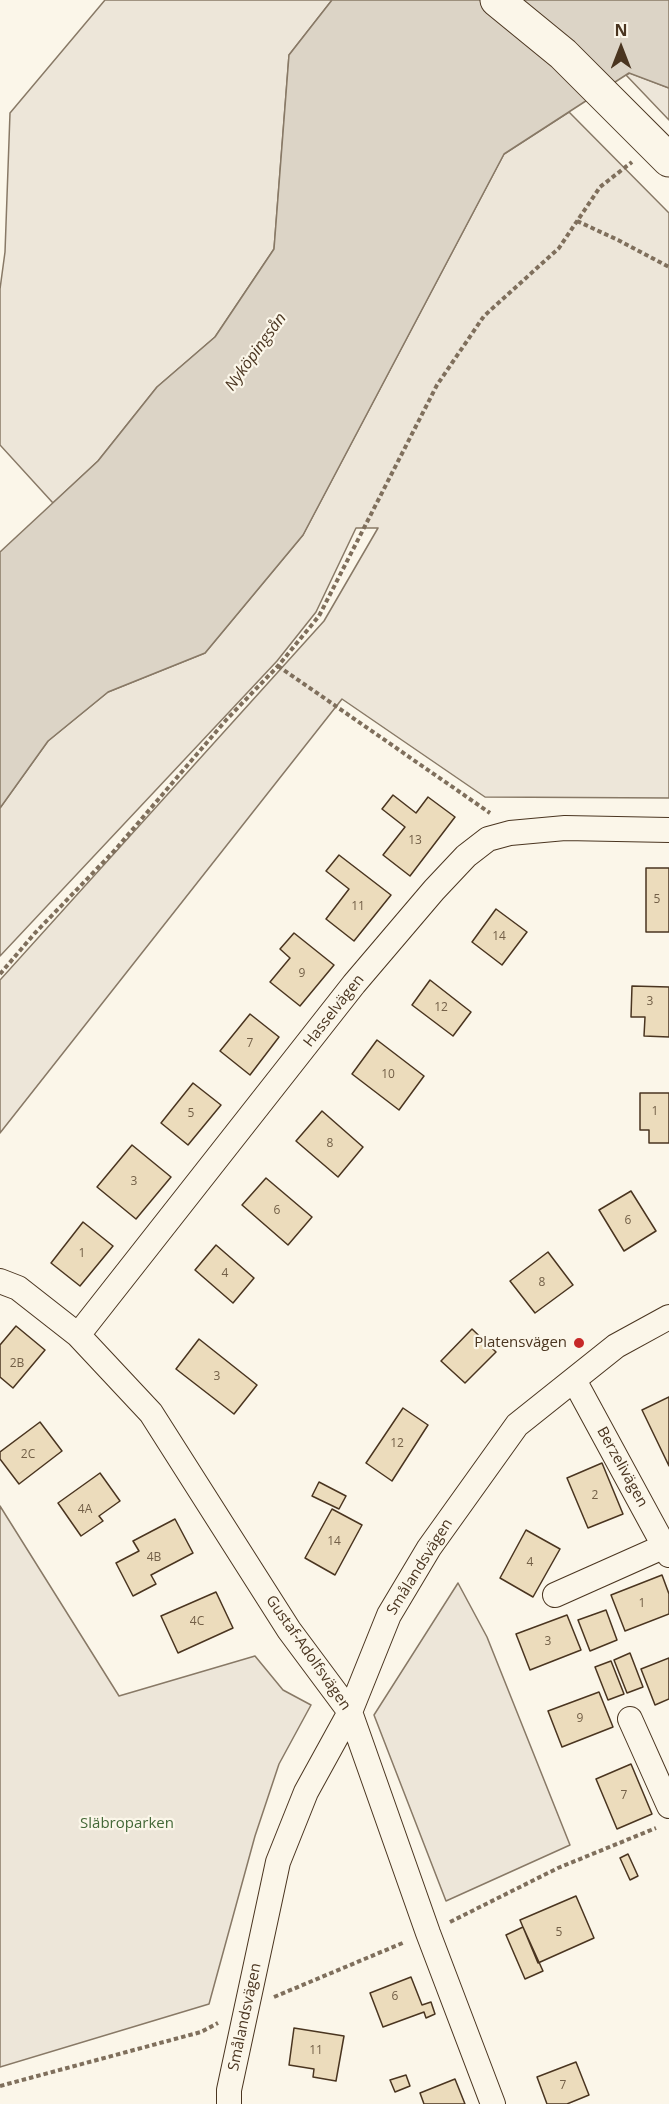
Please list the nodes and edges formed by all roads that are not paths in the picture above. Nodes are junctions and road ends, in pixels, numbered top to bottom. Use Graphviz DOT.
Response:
graph roads {
  1 [pos="497,0"];
  2 [pos="656,157"];
  3 [pos="669,830"];
  4 [pos="0,1281"];
  5 [pos="669,1317"];
  6 [pos="78,1335"];
  7 [pos="574,1380"];
  8 [pos="667,1551"];
  9 [pos="555,1595"];
  10 [pos="350,1712"];
  11 [pos="630,1719"];
  12 [pos="663,1817"];
  13 [pos="229,2104"];
  14 [pos="493,2104"];
  1 -- 2 [label="main road"];
  3 -- 6 [label="street, Hasselvägen"];
  4 -- 6 [label="street, Gustaf-Adolfsvägen"];
  5 -- 7 [label="street, Smålandsvägen"];
  6 -- 10 [label="street, Gustaf-Adolfsvägen"];
  7 -- 8 [label="street, Berzelivägen"];
  7 -- 10 [label="street, Smålandsvägen"];
  8 -- 9 [label="street"];
  10 -- 13 [label="street, Smålandsvägen"];
  10 -- 14 [label="street, Gustaf-Adolfsvägen"];
  11 -- 12 [label="street"];
}
